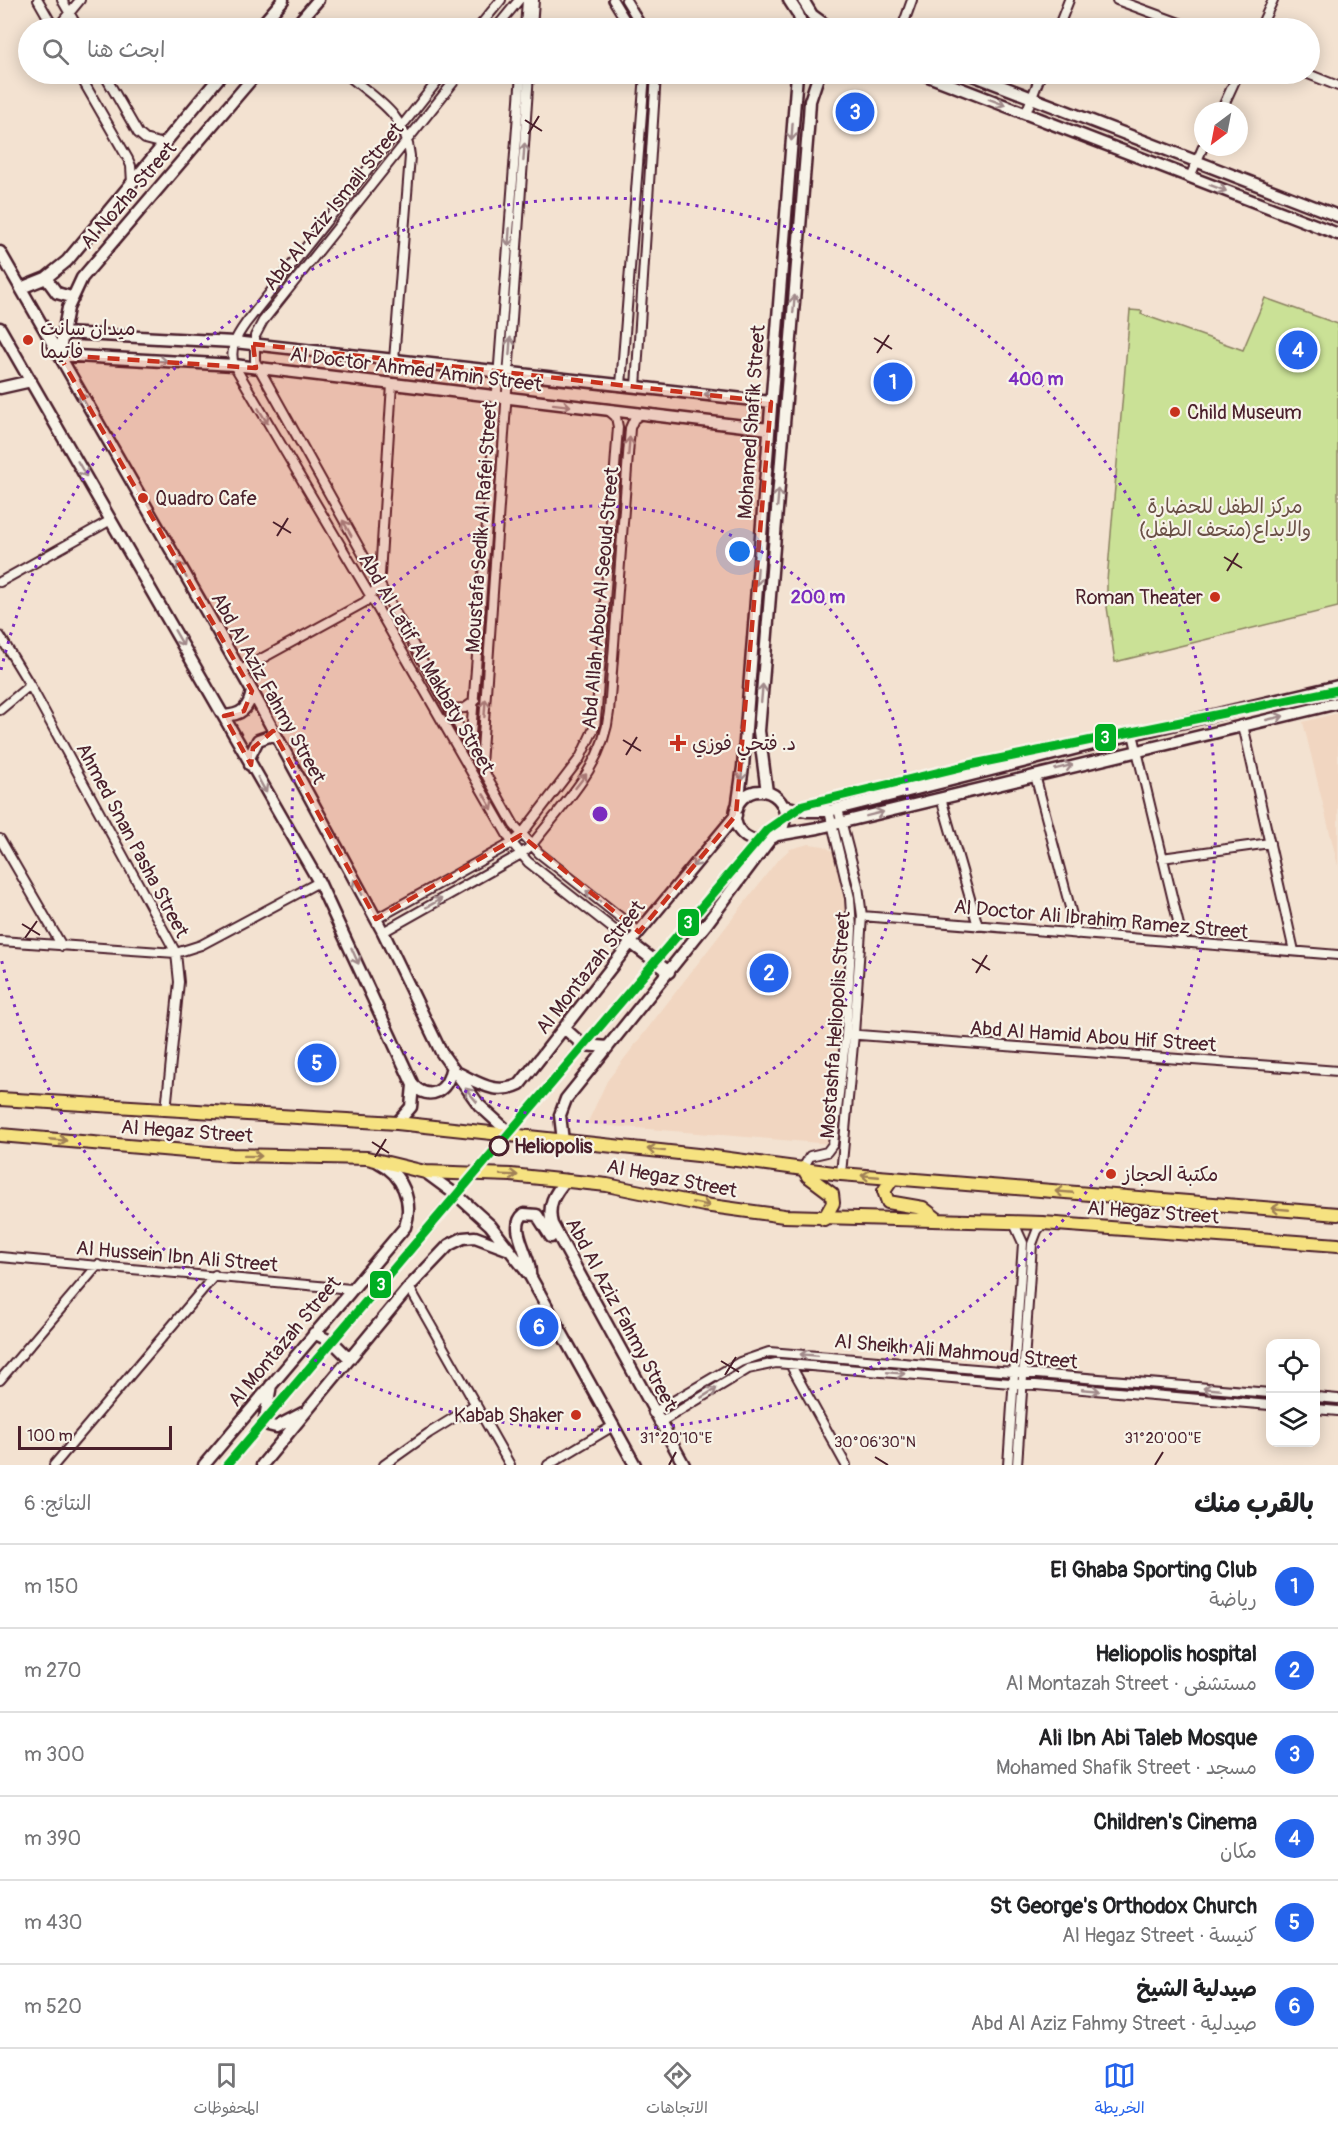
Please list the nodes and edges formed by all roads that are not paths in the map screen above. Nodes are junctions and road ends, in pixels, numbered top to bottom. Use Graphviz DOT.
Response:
graph roads {
  1 [pos="38,0"];
  2 [pos="62,0"];
  3 [pos="80,0"];
  4 [pos="283,0"];
  5 [pos="318,0"];
  6 [pos="501,0"];
  7 [pos="519,0"];
  8 [pos="527,0"];
  9 [pos="534,0"];
  10 [pos="613,0"];
  11 [pos="626,0"];
  12 [pos="789,0"];
  13 [pos="912,0"];
  14 [pos="1069,0"];
  15 [pos="1117,0"];
  16 [pos="1273,0"];
  17 [pos="803,8"];
  18 [pos="70,13"];
  19 [pos="49,18"];
  20 [pos="65,18"];
  21 [pos="73,18"];
  22 [pos="268,18"];
  23 [pos="303,18"];
  24 [pos="486,18"];
  25 [pos="504,18"];
  26 [pos="526,18"];
  27 [pos="533,18"];
  28 [pos="624,18"];
  29 [pos="637,18"];
  30 [pos="818,18"];
  31 [pos="906,18"];
  32 [pos="1062,18"];
  33 [pos="1165,18"];
  34 [pos="1265,18"];
  35 [pos="1320,79"];
  36 [pos="86,84"];
  37 [pos="110,84"];
  38 [pos="214,84"];
  39 [pos="247,84"];
  40 [pos="358,84"];
  41 [pos="435,84"];
  42 [pos="452,84"];
  43 [pos="520,84"];
  44 [pos="528,84"];
  45 [pos="644,84"];
  46 [pos="655,84"];
  47 [pos="796,84"];
  48 [pos="815,84"];
  49 [pos="949,84"];
  50 [pos="997,84"];
  51 [pos="1037,84"];
  52 [pos="1233,84"];
  53 [pos="1338,86"];
  54 [pos="1032,97"];
  55 [pos="1225,102"];
  56 [pos="1026,113"];
  57 [pos="402,125"];
  58 [pos="408,139"];
  59 [pos="164,144"];
  60 [pos="1199,156"];
  61 [pos="1197,161"];
  62 [pos="1191,177"];
  63 [pos="132,183"];
  64 [pos="1338,216"];
  65 [pos="1338,234"];
  66 [pos="0,252"];
  67 [pos="46,278"];
  68 [pos="21,288"];
  69 [pos="71,297"];
  70 [pos="0,328"];
  71 [pos="63,333"];
  72 [pos="234,342"];
  73 [pos="5,343"];
  74 [pos="253,344"];
  75 [pos="59,355"];
  76 [pos="394,360"];
  77 [pos="234,365"];
  78 [pos="258,368"];
  79 [pos="504,372"];
  80 [pos="31,381"];
  81 [pos="392,384"];
  82 [pos="621,385"];
  83 [pos="636,387"];
  84 [pos="0,388"];
  85 [pos="502,397"];
  86 [pos="771,402"];
  87 [pos="608,410"];
  88 [pos="641,414"];
  89 [pos="769,429"];
  90 [pos="111,520"];
  91 [pos="0,582"];
  92 [pos="378,583"];
  93 [pos="371,597"];
  94 [pos="0,636"];
  95 [pos="239,671"];
  96 [pos="30,685"];
  97 [pos="1338,686"];
  98 [pos="252,692"];
  99 [pos="475,701"];
  100 [pos="1338,702"];
  101 [pos="449,709"];
  102 [pos="0,710"];
  103 [pos="224,716"];
  104 [pos="1243,725"];
  105 [pos="275,734"];
  106 [pos="1133,734"];
  107 [pos="471,748"];
  108 [pos="1137,750"];
  109 [pos="460,754"];
  110 [pos="250,765"];
  111 [pos="481,767"];
  112 [pos="1035,775"];
  113 [pos="766,792"];
  114 [pos="941,798"];
  115 [pos="783,806"];
  116 [pos="833,810"];
  117 [pos="736,812"];
  118 [pos="837,824"];
  119 [pos="521,834"];
  120 [pos="774,836"];
  121 [pos="0,839"];
  122 [pos="512,843"];
  123 [pos="1270,843"];
  124 [pos="531,846"];
  125 [pos="521,855"];
  126 [pos="1162,858"];
  127 [pos="319,882"];
  128 [pos="862,916"];
  129 [pos="376,919"];
  130 [pos="978,926"];
  131 [pos="383,932"];
  132 [pos="639,932"];
  133 [pos="1077,934"];
  134 [pos="0,941"];
  135 [pos="1183,942"];
  136 [pos="631,943"];
  137 [pos="62,946"];
  138 [pos="1294,951"];
  139 [pos="176,954"];
  140 [pos="1338,955"];
  141 [pos="669,972"];
  142 [pos="564,1028"];
  143 [pos="850,1034"];
  144 [pos="608,1047"];
  145 [pos="452,1070"];
  146 [pos="1338,1071"];
  147 [pos="413,1085"];
  148 [pos="0,1099"];
  149 [pos="166,1110"];
  150 [pos="397,1124"];
  151 [pos="0,1135"];
  152 [pos="513,1136"];
  153 [pos="563,1141"];
  154 [pos="367,1158"];
  155 [pos="803,1168"];
  156 [pos="425,1172"];
  157 [pos="841,1174"];
  158 [pos="893,1178"];
  159 [pos="566,1180"];
  160 [pos="1338,1214"];
  161 [pos="937,1218"];
  162 [pos="824,1219"];
  163 [pos="1013,1221"];
  164 [pos="1043,1223"];
  165 [pos="1338,1245"];
  166 [pos="564,1250"];
  167 [pos="512,1252"];
  168 [pos="0,1257"];
  169 [pos="98,1265"];
  170 [pos="215,1275"];
  171 [pos="530,1276"];
  172 [pos="410,1287"];
  173 [pos="351,1289"];
  174 [pos="314,1333"];
  175 [pos="350,1359"];
  176 [pos="790,1364"];
  177 [pos="1015,1372"];
  178 [pos="1025,1373"];
  179 [pos="0,1380"];
  180 [pos="1014,1383"];
  181 [pos="1024,1384"];
  182 [pos="271,1385"];
  183 [pos="1266,1393"];
  184 [pos="1320,1397"];
  185 [pos="1338,1399"];
  186 [pos="476,1404"];
  187 [pos="1266,1405"];
  188 [pos="1320,1409"];
  189 [pos="307,1411"];
  190 [pos="1338,1411"];
  191 [pos="653,1413"];
  192 [pos="659,1423"];
  193 [pos="613,1426"];
  194 [pos="54,1465"];
  195 [pos="204,1465"];
  196 [pos="262,1465"];
  197 [pos="384,1465"];
  198 [pos="510,1465"];
  199 [pos="548,1465"];
  200 [pos="635,1465"];
  201 [pos="684,1465"];
  202 [pos="846,1465"];
  203 [pos="1008,1465"];
  204 [pos="1017,1465"];
  1 -- 19 [label="street"];
  2 -- 18 [label="street"];
  3 -- 18 [label="street"];
  4 -- 22 [label="street"];
  5 -- 23 [label="street"];
  6 -- 24 [label="street"];
  7 -- 25 [label="street"];
  8 -- 26 [label="street"];
  9 -- 27 [label="street"];
  10 -- 28 [label="street"];
  11 -- 29 [label="street"];
  12 -- 17 [label="street"];
  13 -- 31 [label="street"];
  14 -- 32 [label="street"];
  15 -- 33 [label="street"];
  16 -- 34 [label="street"];
  17 -- 30 [label="street"];
  18 -- 20 [label="street"];
  18 -- 21 [label="street"];
  35 -- 53 [label="street"];
  36 -- 63 [label="street"];
  37 -- 59 [label="street"];
  38 -- 59 [label="street, Al Nozha Street"];
  39 -- 69 [label="street, Al Nozha Street"];
  40 -- 57 [label="street"];
  41 -- 57 [label="street, Abd Al Aziz Ismail Street"];
  42 -- 58 [label="street, Abd Al Aziz Ismail Street"];
  43 -- 79 [label="street, Moustafa Sedik Al Rafei Street, one-way"];
  79 -- 44 [label="street, Moustafa Sedik Al Rafei Street, one-way"];
  45 -- 82 [label="street"];
  46 -- 83 [label="street"];
  47 -- 86 [label="street, Mohamed Shafik Street, one-way"];
  113 -- 48 [label="street, Mohamed Shafik Street, one-way"];
  49 -- 56 [label="street, one-way"];
  50 -- 54 [label="street"];
  51 -- 54 [label="street"];
  52 -- 55 [label="street"];
  54 -- 56 [label="street"];
  54 -- 61 [label="street"];
  56 -- 62 [label="street"];
  57 -- 58 [label="street"];
  57 -- 72 [label="street, Abd Al Aziz Ismail Street"];
  58 -- 74 [label="street, Abd Al Aziz Ismail Street"];
  58 -- 76 [label="street"];
  59 -- 63 [label="street, Al Nozha Street"];
  60 -- 61 [label="street"];
  61 -- 62 [label="street"];
  61 -- 64 [label="street"];
  62 -- 65 [label="street, one-way"];
  63 -- 67 [label="street, Al Nozha Street"];
  66 -- 68 [label="street, Abd Al Aziz Fahmy Street"];
  67 -- 68 [label="street, Al Nozha Street"];
  67 -- 69 [label="street"];
  68 -- 75 [label="street, Abd Al Aziz Fahmy Street"];
  69 -- 71 [label="street, Al Nozha Street"];
  70 -- 73 [label="street"];
  71 -- 72 [label="street, Al Doctor Ahmed Amin Street"];
  71 -- 75 [label="street, Al Nozha Street"];
  72 -- 74 [label="street, Al Doctor Ahmed Amin Street"];
  72 -- 77 [label="street"];
  73 -- 80 [label="street"];
  74 -- 76 [label="street, Al Doctor Ahmed Amin Street"];
  74 -- 78 [label="street"];
  75 -- 77 [label="street, Al Doctor Ahmed Amin Street, one-way"];
  95 -- 75 [label="street, Abd Al Aziz Fahmy Street, one-way"];
  76 -- 79 [label="street, Al Doctor Ahmed Amin Street"];
  77 -- 78 [label="street, Al Doctor Ahmed Amin Street"];
  77 -- 93 [label="street, Abd Al Latif Al Makbaty Street, one-way"];
  78 -- 81 [label="street, Al Doctor Ahmed Amin Street"];
  92 -- 78 [label="street, Abd Al Latif Al Makbaty Street, one-way"];
  79 -- 82 [label="street, Al Doctor Ahmed Amin Street"];
  79 -- 85 [label="street, Moustafa Sedik Al Rafei Street"];
  80 -- 84 [label="street"];
  80 -- 90 [label="street, one-way"];
  81 -- 85 [label="street, Al Doctor Ahmed Amin Street"];
  81 -- 92 [label="street"];
  82 -- 83 [label="street, Al Doctor Ahmed Amin Street"];
  86 -- 83 [label="street, Al Doctor Ahmed Amin Street, one-way"];
  85 -- 87 [label="street, Al Doctor Ahmed Amin Street, one-way"];
  85 -- 99 [label="street, Moustafa Sedik Al Rafei Street"];
  111 -- 85 [label="street, Moustafa Sedik Al Rafei Street, one-way"];
  86 -- 89 [label="street, Mohamed Shafik Street"];
  87 -- 88 [label="street, Al Doctor Ahmed Amin Street"];
  87 -- 119 [label="street, Abd Allah Abou Al Seoud Street"];
  88 -- 89 [label="street, Al Doctor Ahmed Amin Street"];
  124 -- 88 [label="street, Abd Allah Abou Al Seoud Street, one-way"];
  89 -- 117 [label="street, Mohamed Shafik Street, one-way"];
  90 -- 91 [label="street"];
  90 -- 103 [label="street, one-way"];
  92 -- 93 [label="street"];
  92 -- 101 [label="street, Abd Al Latif Al Makbaty Street"];
  93 -- 95 [label="street"];
  93 -- 109 [label="street, Abd Al Latif Al Makbaty Street"];
  94 -- 96 [label="street, Ahmed Snan Pasha Street"];
  95 -- 98 [label="street, Abd Al Aziz Fahmy Street"];
  96 -- 102 [label="street"];
  96 -- 139 [label="street, Ahmed Snan Pasha Street"];
  97 -- 106 [label="street"];
  98 -- 103 [label="street"];
  98 -- 105 [label="street, Abd Al Aziz Fahmy Street"];
  99 -- 101 [label="street"];
  99 -- 107 [label="street, Moustafa Sedik Al Rafei Street"];
  104 -- 100 [label="street, one-way"];
  101 -- 107 [label="street, Abd Al Latif Al Makbaty Street"];
  103 -- 110 [label="street"];
  104 -- 108 [label="street"];
  104 -- 123 [label="street"];
  105 -- 110 [label="street"];
  129 -- 105 [label="street, Abd Al Aziz Fahmy Street, one-way"];
  106 -- 108 [label="street"];
  106 -- 116 [label="street"];
  107 -- 109 [label="street"];
  107 -- 111 [label="street, Abd Al Latif Al Makbaty Street"];
  112 -- 108 [label="street, one-way"];
  108 -- 126 [label="street"];
  109 -- 122 [label="street, Abd Al Latif Al Makbaty Street, one-way"];
  110 -- 127 [label="street, one-way"];
  111 -- 119 [label="street, Abd Al Latif Al Makbaty Street"];
  112 -- 114 [label="street"];
  112 -- 133 [label="street"];
  113 -- 115 [label="street"];
  113 -- 117 [label="street"];
  118 -- 114 [label="street, one-way"];
  114 -- 130 [label="street"];
  115 -- 116 [label="street"];
  115 -- 120 [label="street"];
  116 -- 118 [label="street, Mostashfa Heliopolis Street"];
  117 -- 120 [label="street"];
  117 -- 132 [label="street, Al Montazah Street, one-way"];
  118 -- 120 [label="street"];
  118 -- 128 [label="street, Mostashfa Heliopolis Street"];
  118 -- 143 [label="street, Mostashfa Heliopolis Street"];
  119 -- 122 [label="street, Abd Allah Abou Al Seoud Street"];
  119 -- 124 [label="street, Abd Al Latif Al Makbaty Street"];
  120 -- 141 [label="street"];
  121 -- 137 [label="street"];
  122 -- 125 [label="street, Abd Al Latif Al Makbaty Street"];
  122 -- 129 [label="street, Abd Allah Abou Al Seoud Street"];
  123 -- 126 [label="street"];
  123 -- 138 [label="street"];
  124 -- 125 [label="street, Abd Allah Abou Al Seoud Street"];
  132 -- 124 [label="street, Abd Al Latif Al Makbaty Street, one-way"];
  131 -- 125 [label="street, Abd Allah Abou Al Seoud Street, one-way"];
  125 -- 136 [label="street, Abd Al Latif Al Makbaty Street"];
  126 -- 135 [label="street"];
  127 -- 139 [label="street"];
  127 -- 147 [label="street, one-way"];
  128 -- 130 [label="street, Al Doctor Ali Ibrahim Ramez Street"];
  128 -- 143 [label="street, Mostashfa Heliopolis Street"];
  129 -- 131 [label="street, Abd Al Aziz Fahmy Street"];
  130 -- 133 [label="street, Al Doctor Ali Ibrahim Ramez Street"];
  131 -- 145 [label="street, Abd Al Aziz Fahmy Street"];
  132 -- 136 [label="street, Al Montazah Street"];
  133 -- 135 [label="street, Al Doctor Ali Ibrahim Ramez Street"];
  134 -- 137 [label="street"];
  135 -- 138 [label="street, Al Doctor Ali Ibrahim Ramez Street"];
  136 -- 141 [label="street"];
  136 -- 142 [label="street, Al Montazah Street"];
  137 -- 139 [label="street"];
  138 -- 140 [label="street, Al Doctor Ali Ibrahim Ramez Street"];
  139 -- 149 [label="street, Ahmed Snan Pasha Street"];
  141 -- 144 [label="street"];
  142 -- 144 [label="street"];
  142 -- 145 [label="street, Al Montazah Street"];
  143 -- 146 [label="street, Abd Al Hamid Abou Hif Street"];
  143 -- 155 [label="street, Mostashfa Heliopolis Street"];
  143 -- 157 [label="street, Mostashfa Heliopolis Street"];
  144 -- 153 [label="street"];
  145 -- 147 [label="street"];
  152 -- 145 [label="street, Abd Al Aziz Fahmy Street, one-way"];
  147 -- 150 [label="street"];
  148 -- 149 [label="main road, Al Hegaz Street"];
  149 -- 150 [label="main road, Al Hegaz Street"];
  150 -- 152 [label="main road, Al Hegaz Street"];
  151 -- 154 [label="main road, Al Hegaz Street, one-way"];
  152 -- 153 [label="main road, Al Hegaz Street"];
  155 -- 153 [label="main road, Al Hegaz Street, one-way"];
  154 -- 156 [label="main road, Al Hegaz Street"];
  154 -- 173 [label="street, Al Montazah Street"];
  155 -- 157 [label="main road, Al Hegaz Street"];
  155 -- 162 [label="main road"];
  156 -- 159 [label="main road, Al Hegaz Street, one-way"];
  156 -- 167 [label="street"];
  158 -- 157 [label="main road, Al Hegaz Street, one-way"];
  160 -- 158 [label="main road, Al Hegaz Street, one-way"];
  158 -- 161 [label="main road"];
  159 -- 162 [label="main road, Al Hegaz Street, one-way"];
  159 -- 166 [label="street, Abd Al Aziz Fahmy Street"];
  161 -- 162 [label="main road, Al Hegaz Street"];
  161 -- 163 [label="main road, Al Hegaz Street"];
  163 -- 164 [label="main road, Al Hegaz Street"];
  163 -- 177 [label="street"];
  164 -- 165 [label="main road, Al Hegaz Street"];
  164 -- 178 [label="street"];
  166 -- 171 [label="street"];
  166 -- 191 [label="street, Abd Al Aziz Fahmy Street"];
  167 -- 171 [label="street"];
  167 -- 172 [label="street"];
  168 -- 169 [label="street, Al Hussein Ibn Ali Street"];
  169 -- 170 [label="street, Al Hussein Ibn Ali Street"];
  169 -- 179 [label="street"];
  170 -- 173 [label="street, Al Hussein Ibn Ali Street"];
  170 -- 194 [label="street"];
  171 -- 193 [label="street"];
  172 -- 175 [label="street"];
  172 -- 186 [label="street"];
  173 -- 174 [label="street, Al Montazah Street"];
  174 -- 175 [label="street"];
  174 -- 182 [label="street, Al Montazah Street"];
  175 -- 189 [label="street"];
  176 -- 180 [label="street, Al Sheikh Ali Mahmoud Street, one-way"];
  192 -- 176 [label="street, Al Sheikh Ali Mahmoud Street, one-way"];
  176 -- 202 [label="street"];
  177 -- 178 [label="street, Al Sheikh Ali Mahmoud Street"];
  177 -- 180 [label="street"];
  177 -- 191 [label="street, Al Sheikh Ali Mahmoud Street, one-way"];
  178 -- 181 [label="street"];
  183 -- 178 [label="street, Al Sheikh Ali Mahmoud Street, one-way"];
  180 -- 181 [label="street, Al Sheikh Ali Mahmoud Street"];
  180 -- 203 [label="street"];
  181 -- 187 [label="street, Al Sheikh Ali Mahmoud Street, one-way"];
  181 -- 204 [label="street"];
  182 -- 189 [label="street"];
  182 -- 195 [label="street, Al Montazah Street"];
  184 -- 185 [label="street"];
  186 -- 197 [label="street"];
  186 -- 198 [label="street"];
  188 -- 190 [label="street"];
  189 -- 196 [label="street"];
  191 -- 192 [label="street, Abd Al Aziz Fahmy Street"];
  192 -- 201 [label="street, Abd Al Aziz Fahmy Street"];
  193 -- 199 [label="street"];
  193 -- 200 [label="street"];
}
